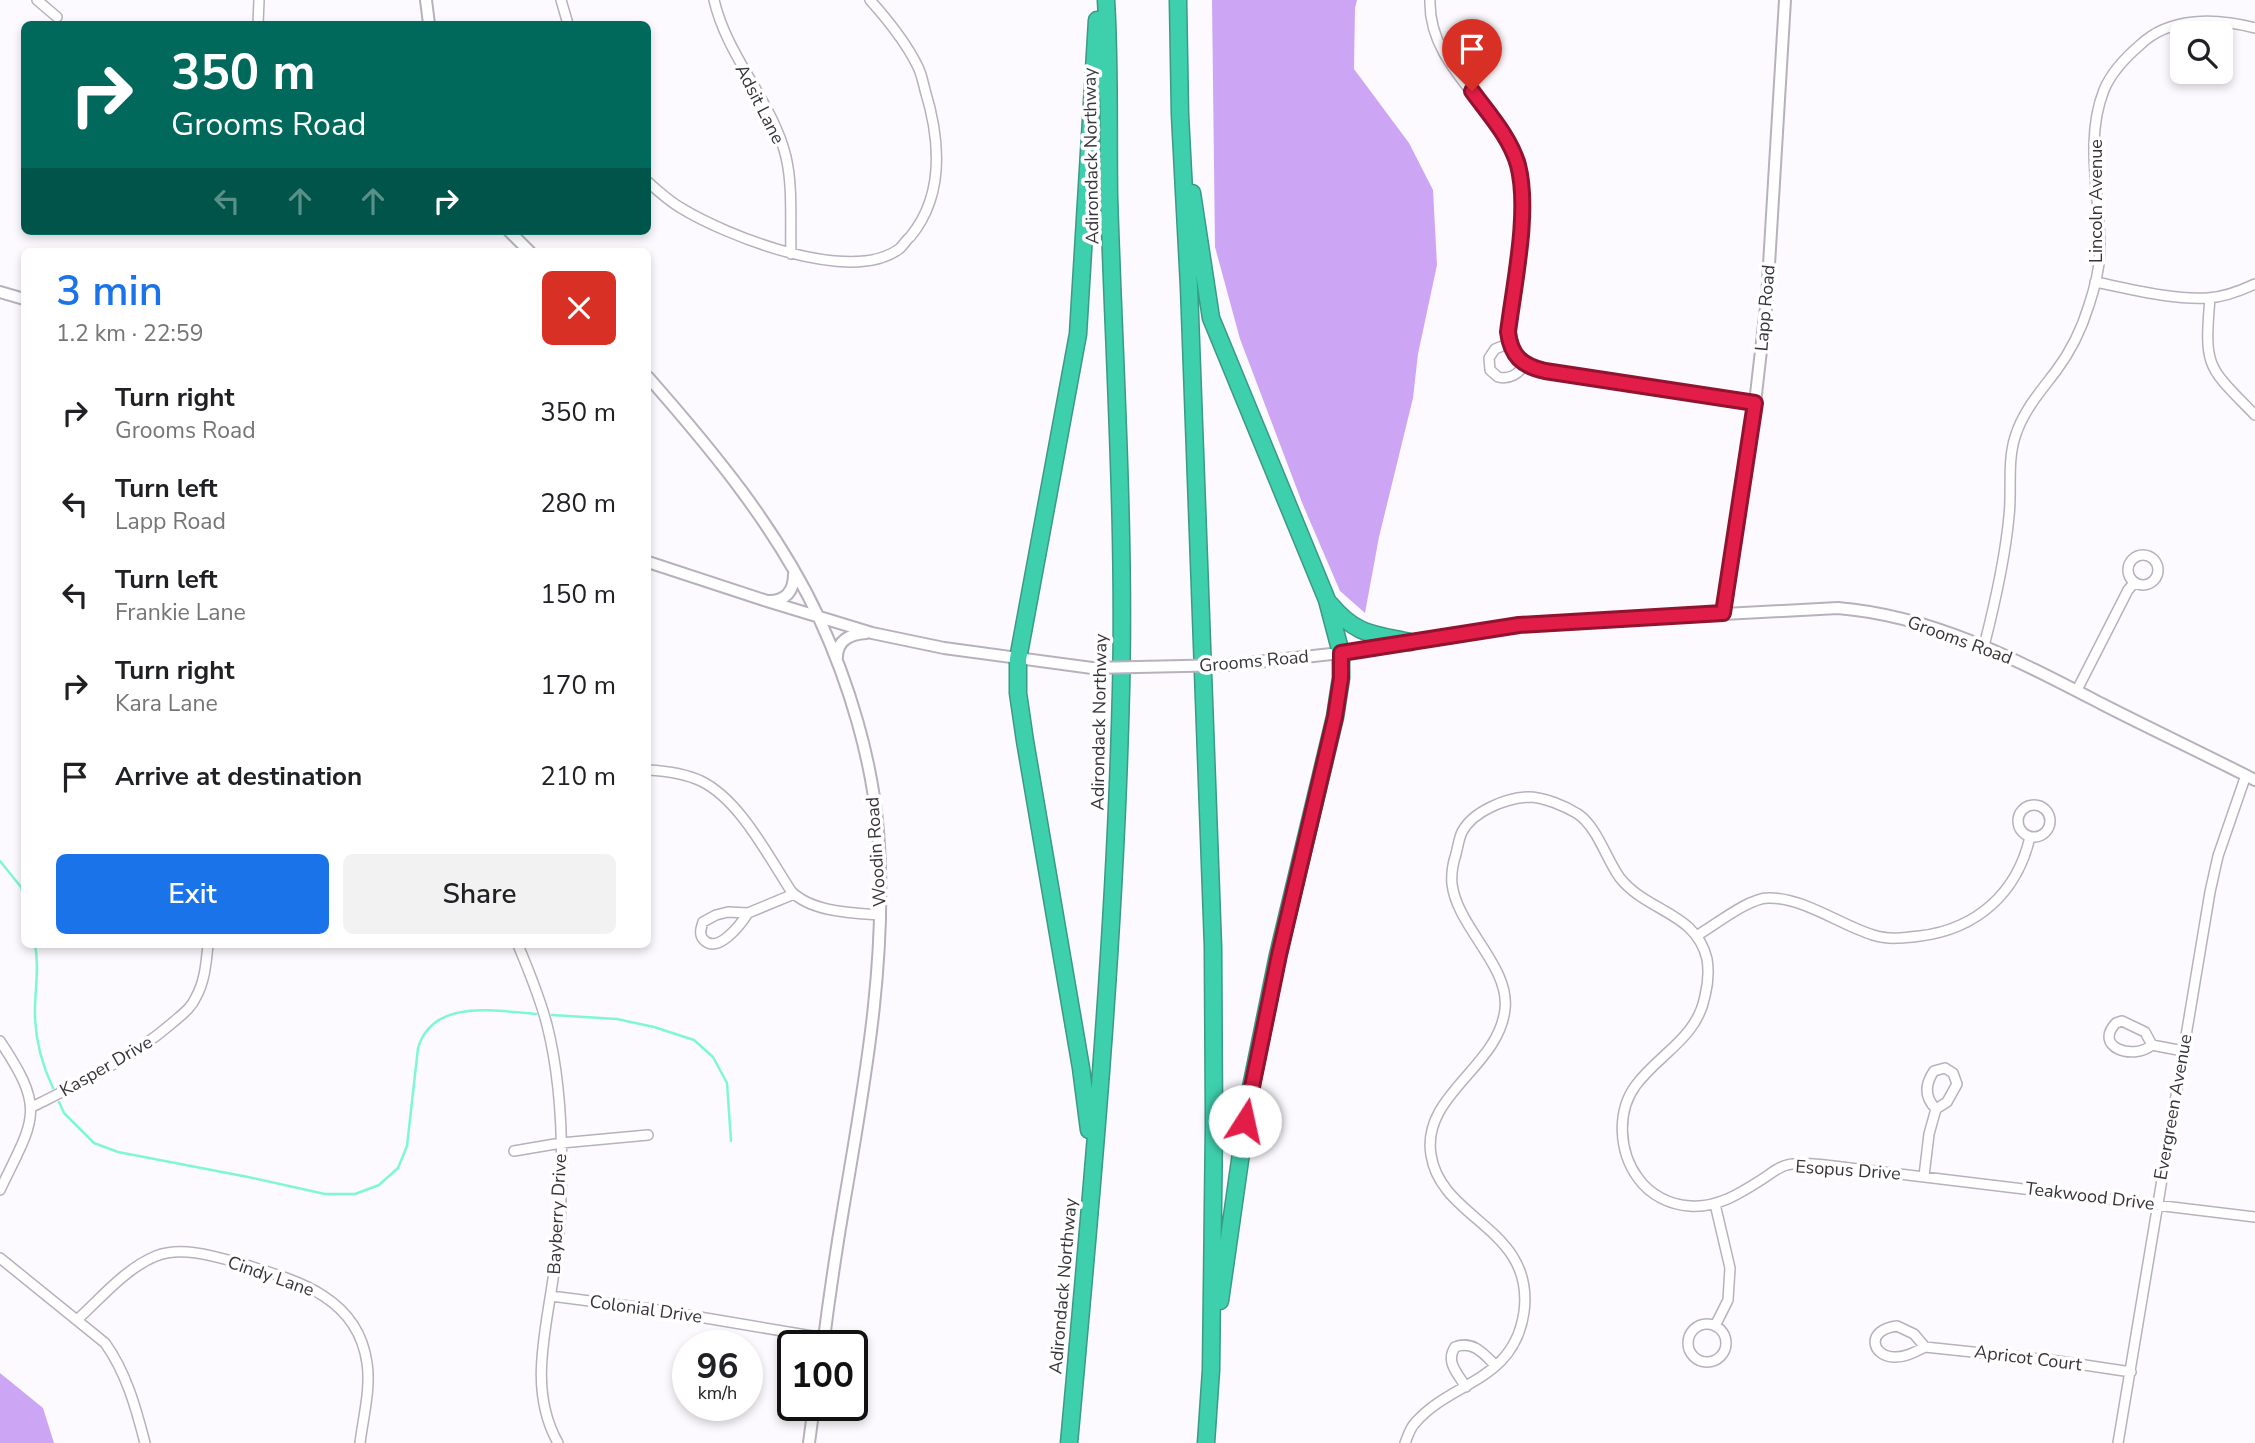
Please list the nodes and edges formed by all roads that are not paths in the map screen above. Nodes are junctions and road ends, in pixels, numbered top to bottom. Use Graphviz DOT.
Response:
graph roads {
  1 [pos="37,0"];
  2 [pos="259,0"];
  3 [pos="426,0"];
  4 [pos="561,0"];
  5 [pos="713,0"];
  6 [pos="1099,0"];
  7 [pos="1106,0"];
  8 [pos="1178,0"];
  9 [pos="1430,0"];
  10 [pos="1785,0"];
  11 [pos="876,2"];
  12 [pos="57,17"];
  13 [pos="258,21"];
  14 [pos="429,21"];
  15 [pos="567,21"];
  16 [pos="2255,28"];
  17 [pos="1180,115"];
  18 [pos="651,184"];
  19 [pos="513,235"];
  20 [pos="526,248"];
  21 [pos="791,254"];
  22 [pos="2095,282"];
  23 [pos="2255,284"];
  24 [pos="0,292"];
  25 [pos="21,298"];
  26 [pos="2210,298"];
  27 [pos="1510,344"];
  28 [pos="1525,365"];
  29 [pos="651,380"];
  30 [pos="1755,403"];
  31 [pos="2255,415"];
  32 [pos="651,563"];
  33 [pos="794,571"];
  34 [pos="2134,583"];
  35 [pos="1327,600"];
  36 [pos="767,601"];
  37 [pos="1723,613"];
  38 [pos="818,618"];
  39 [pos="873,633"];
  40 [pos="1410,642"];
  41 [pos="1984,646"];
  42 [pos="1341,653"];
  43 [pos="1018,659"];
  44 [pos="838,663"];
  45 [pos="2077,691"];
  46 [pos="651,770"];
  47 [pos="2250,778"];
  48 [pos="2030,837"];
  49 [pos="794,894"];
  50 [pos="748,913"];
  51 [pos="880,915"];
  52 [pos="1698,935"];
  53 [pos="208,948"];
  54 [pos="519,948"];
  55 [pos="0,1041"];
  56 [pos="2152,1045"];
  57 [pos="2183,1051"];
  58 [pos="32,1107"];
  59 [pos="1936,1109"];
  60 [pos="648,1135"];
  61 [pos="561,1143"];
  62 [pos="514,1151"];
  63 [pos="1093,1166"];
  64 [pos="1924,1176"];
  65 [pos="0,1190"];
  66 [pos="1715,1204"];
  67 [pos="2157,1204"];
  68 [pos="2255,1217"];
  69 [pos="0,1258"];
  70 [pos="551,1296"];
  71 [pos="77,1320"];
  72 [pos="1715,1326"];
  73 [pos="825,1330"];
  74 [pos="777,1333"];
  75 [pos="1925,1347"];
  76 [pos="1495,1365"];
  77 [pos="1212,1370"];
  78 [pos="2131,1372"];
  79 [pos="1466,1387"];
  80 [pos="812,1421"];
  81 [pos="145,1443"];
  82 [pos="360,1443"];
  83 [pos="558,1443"];
  84 [pos="809,1443"];
  85 [pos="1069,1443"];
  86 [pos="1206,1443"];
  87 [pos="1405,1443"];
  88 [pos="2118,1443"];
  1 -- 12 [label="street"];
  2 -- 13 [label="street"];
  3 -- 14 [label="street"];
  4 -- 15 [label="street"];
  5 -- 21 [label="street, Adsit Lane"];
  6 -- 43 [label="highway"];
  7 -- 63 [label="highway, Adirondack Northway"];
  8 -- 17 [label="highway"];
  9 -- 27 [label="street"];
  10 -- 30 [label="street, Lapp Road"];
  11 -- 21 [label="street"];
  16 -- 22 [label="street, Lincoln Avenue"];
  17 -- 35 [label="highway"];
  17 -- 77 [label="highway"];
  18 -- 21 [label="street"];
  19 -- 20 [label="street"];
  22 -- 26 [label="street, Lincoln Avenue"];
  22 -- 41 [label="street, Lincoln Avenue"];
  23 -- 26 [label="street, Lincoln Avenue"];
  24 -- 25 [label="street"];
  26 -- 31 [label="street"];
  27 -- 28 [label="street"];
  27 -- 28 [label="street"];
  28 -- 30 [label="street"];
  29 -- 33 [label="street, Woodin Road"];
  30 -- 37 [label="street, Lapp Road"];
  32 -- 36 [label="street, Grooms Road"];
  33 -- 36 [label="street"];
  33 -- 38 [label="street, Woodin Road"];
  34 -- 45 [label="street"];
  35 -- 40 [label="highway"];
  35 -- 42 [label="highway"];
  36 -- 38 [label="street, Grooms Road"];
  37 -- 40 [label="street, Grooms Road"];
  37 -- 41 [label="street, Grooms Road"];
  38 -- 39 [label="street, Grooms Road"];
  38 -- 44 [label="street, Woodin Road"];
  39 -- 43 [label="street, Grooms Road"];
  39 -- 44 [label="street"];
  40 -- 42 [label="street, Grooms Road"];
  41 -- 45 [label="street, Grooms Road"];
  42 -- 43 [label="street, Grooms Road, bridge"];
  42 -- 77 [label="highway"];
  43 -- 63 [label="highway"];
  44 -- 51 [label="street, Woodin Road"];
  45 -- 47 [label="street, Grooms Road"];
  46 -- 49 [label="street"];
  47 -- 57 [label="street, Evergreen Avenue"];
  48 -- 52 [label="street"];
  49 -- 50 [label="street"];
  49 -- 51 [label="street"];
  50 -- 50 [label="street"];
  51 -- 73 [label="street, Woodin Road"];
  52 -- 66 [label="street, Esopus Drive"];
  52 -- 76 [label="street"];
  53 -- 58 [label="street, Kasper Drive"];
  54 -- 61 [label="street, Bayberry Drive"];
  55 -- 58 [label="street"];
  56 -- 56 [label="street"];
  56 -- 57 [label="street"];
  57 -- 67 [label="street, Evergreen Avenue"];
  58 -- 65 [label="street"];
  59 -- 59 [label="street"];
  59 -- 64 [label="street"];
  60 -- 61 [label="street"];
  61 -- 62 [label="street"];
  61 -- 70 [label="street, Bayberry Drive"];
  63 -- 85 [label="highway, Adirondack Northway"];
  64 -- 66 [label="street, Esopus Drive"];
  64 -- 67 [label="street, Teakwood Drive"];
  66 -- 72 [label="street"];
  67 -- 68 [label="street, Teakwood Drive"];
  67 -- 78 [label="street, Evergreen Avenue"];
  69 -- 71 [label="street"];
  70 -- 74 [label="street, Colonial Drive"];
  70 -- 83 [label="street, Bayberry Drive"];
  71 -- 81 [label="street"];
  71 -- 82 [label="street, Cindy Lane"];
  72 -- 72 [label="street"];
  75 -- 75 [label="street, Apricot Court"];
  75 -- 78 [label="street, Apricot Court"];
  76 -- 79 [label="street"];
  76 -- 79 [label="street"];
  77 -- 86 [label="highway"];
  78 -- 88 [label="street, Evergreen Avenue"];
  79 -- 87 [label="street"];
  80 -- 84 [label="street"];
}
